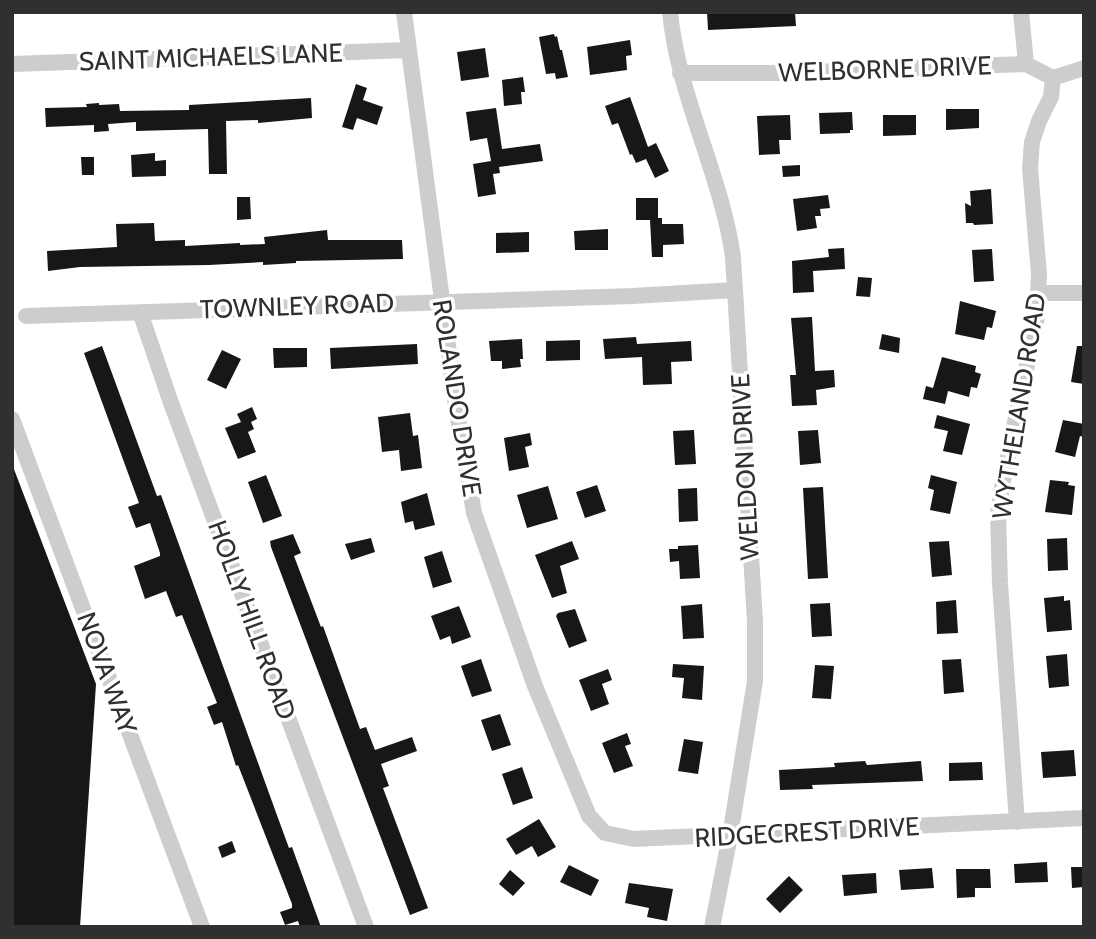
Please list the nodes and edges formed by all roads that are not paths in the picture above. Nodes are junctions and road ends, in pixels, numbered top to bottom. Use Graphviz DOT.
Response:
graph roads {
  1 [pos="404,12"];
  2 [pos="670,12"];
  3 [pos="1021,12"];
  4 [pos="409,50"];
  5 [pos="12,64"];
  6 [pos="1026,64"];
  7 [pos="1084,68"];
  8 [pos="680,73"];
  9 [pos="1053,78"];
  10 [pos="735,290"];
  11 [pos="1040,293"];
  12 [pos="1084,293"];
  13 [pos="442,301"];
  14 [pos="140,312"];
  15 [pos="26,316"];
  16 [pos="12,419"];
  17 [pos="20,459"];
  18 [pos="569,769"];
  19 [pos="1084,818"];
  20 [pos="1017,822"];
  21 [pos="730,836"];
  22 [pos="202,927"];
  23 [pos="366,927"];
  24 [pos="712,927"];
  1 -- 4 [label="street, ROLANDO DRIVE"];
  2 -- 8 [label="street, WELDON DRIVE"];
  3 -- 6 [label="street"];
  4 -- 5 [label="street, SAINT MICHAELS LANE"];
  4 -- 13 [label="street, ROLANDO DRIVE"];
  6 -- 8 [label="street, WELBORNE DRIVE"];
  6 -- 9 [label="street, WELBORNE DRIVE"];
  7 -- 9 [label="street"];
  8 -- 10 [label="street, WELDON DRIVE"];
  9 -- 11 [label="street, WYTHELAND ROAD"];
  10 -- 13 [label="street, TOWNLEY ROAD"];
  10 -- 21 [label="street, WELDON DRIVE"];
  11 -- 12 [label="street"];
  11 -- 20 [label="street, WYTHELAND ROAD"];
  13 -- 14 [label="street, TOWNLEY ROAD"];
  13 -- 18 [label="street, ROLANDO DRIVE"];
  14 -- 15 [label="street, TOWNLEY ROAD"];
  14 -- 23 [label="street, HOLLY HILL ROAD"];
  16 -- 17 [label="street, NOVA WAY"];
  17 -- 22 [label="street, NOVA WAY"];
  18 -- 21 [label="street, RIDGECREST DRIVE"];
  19 -- 20 [label="street, RIDGECREST DRIVE"];
  20 -- 21 [label="street, RIDGECREST DRIVE"];
  21 -- 24 [label="street, WELDON DRIVE"];
}
